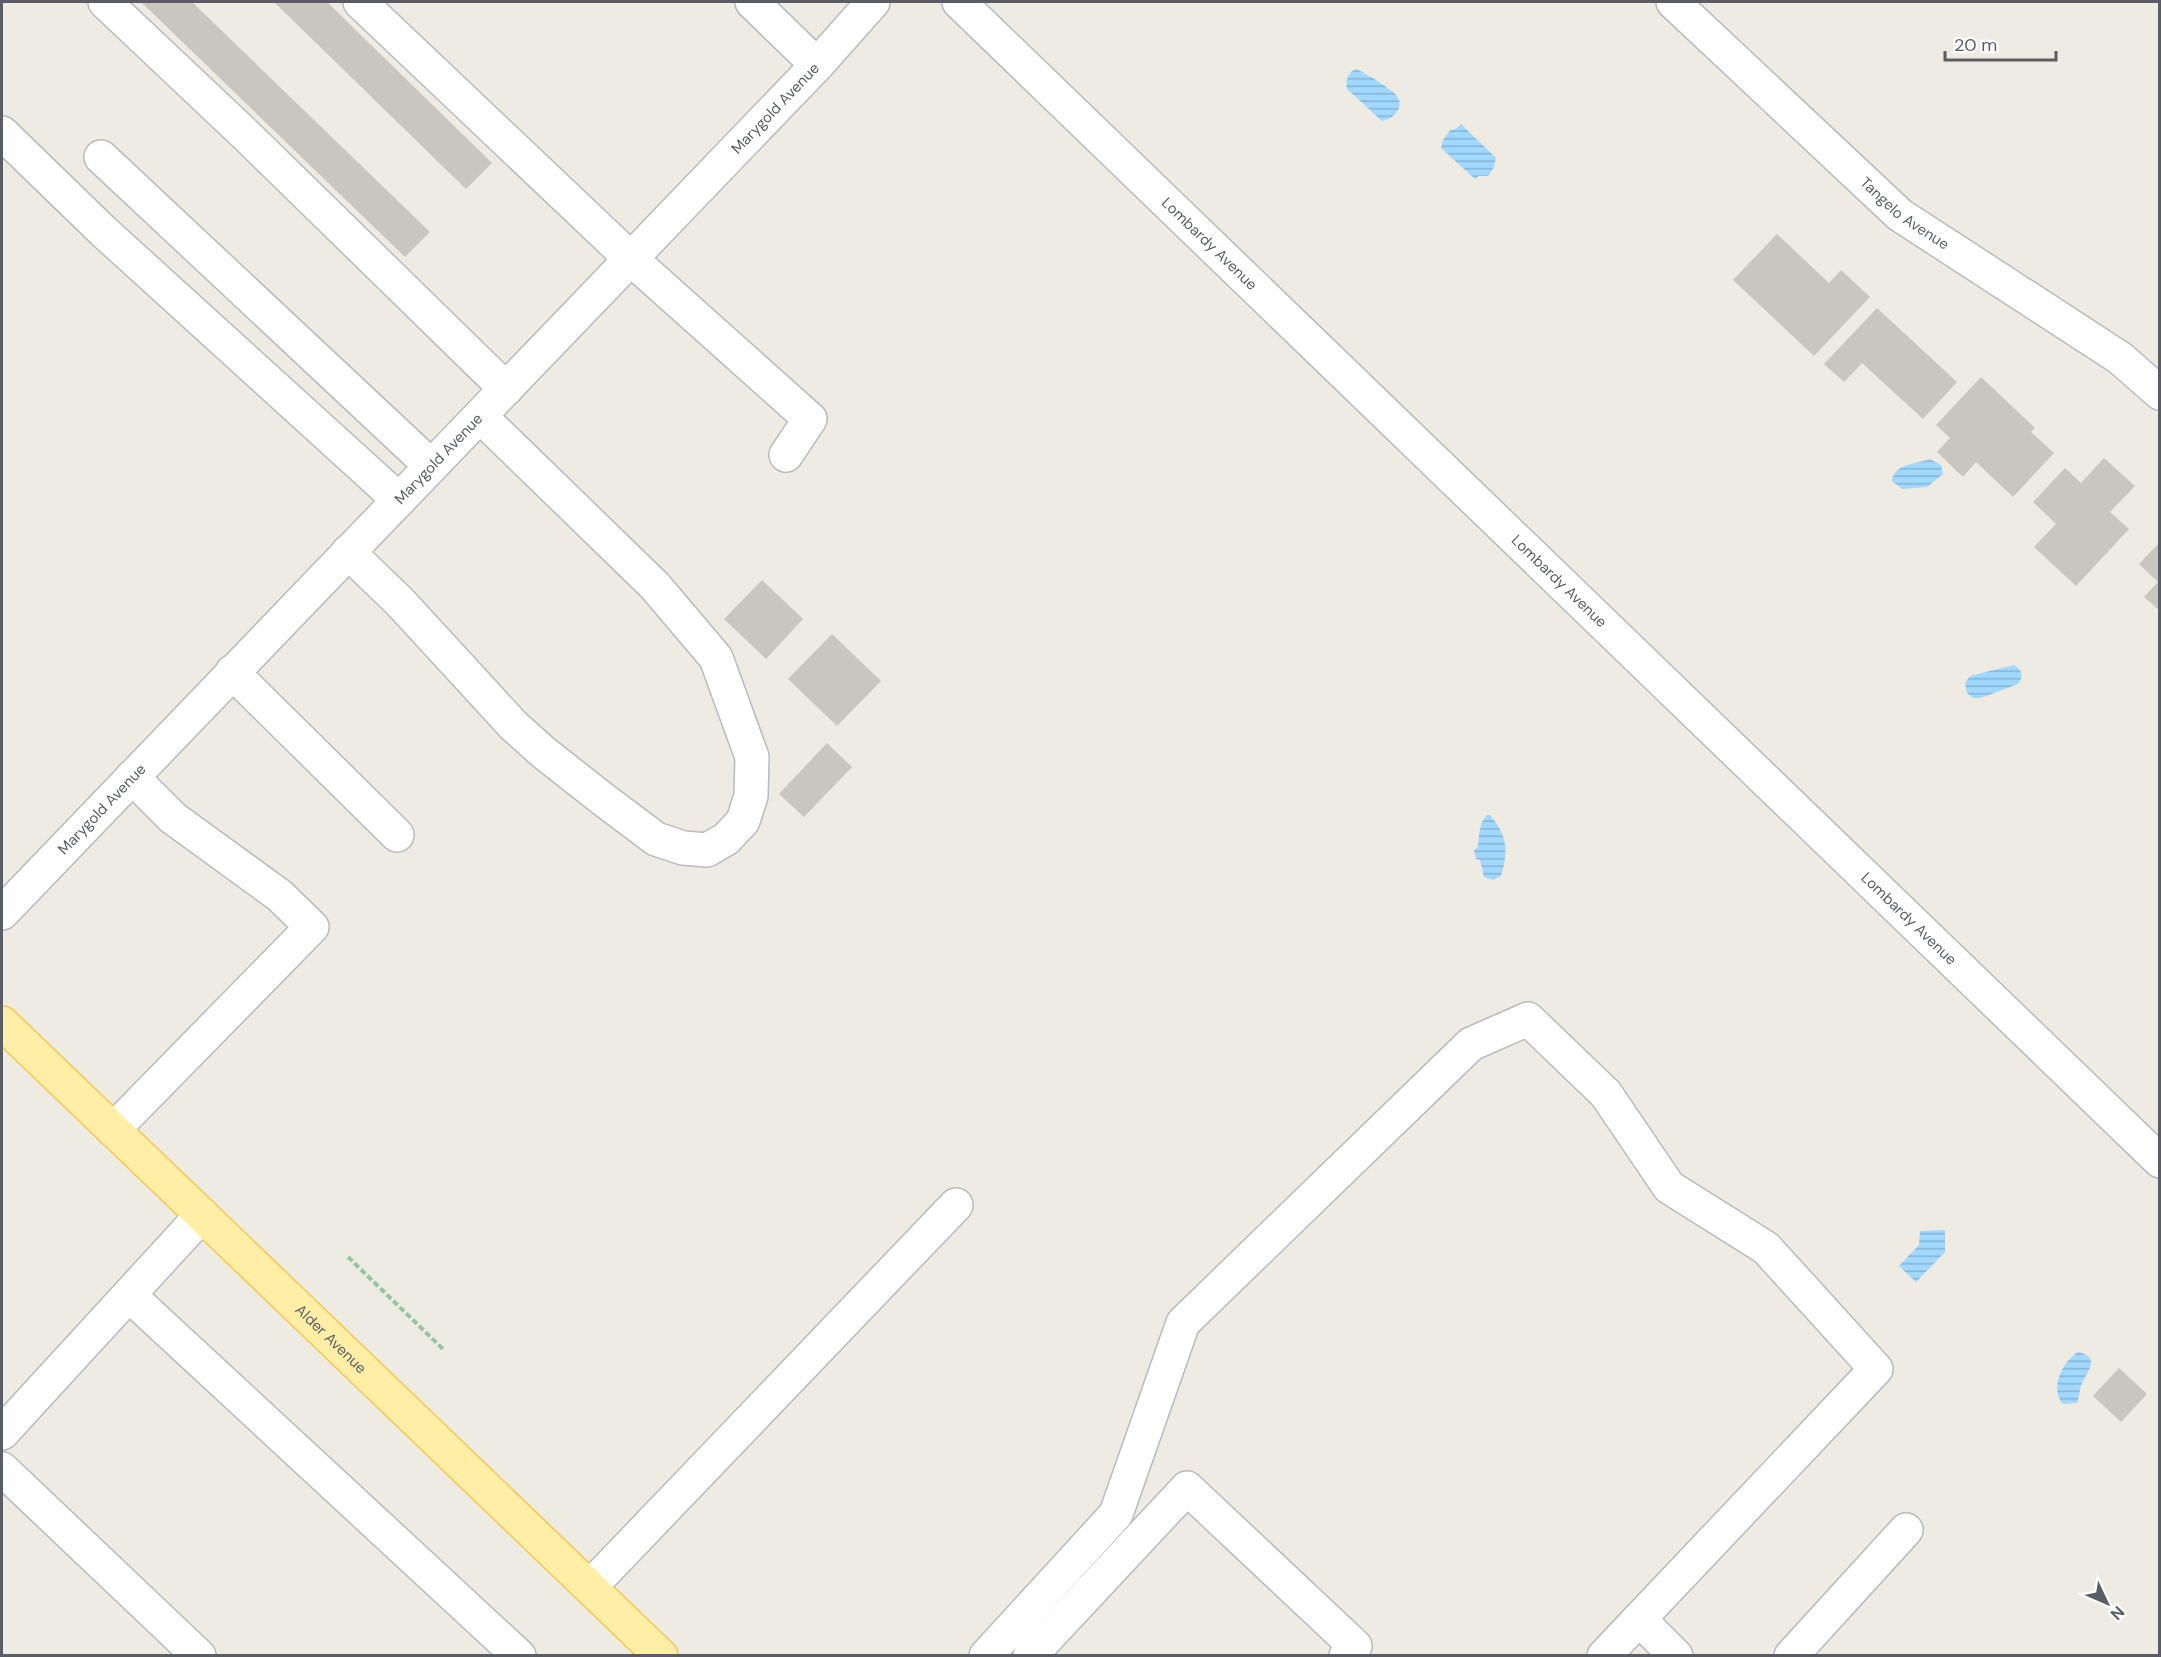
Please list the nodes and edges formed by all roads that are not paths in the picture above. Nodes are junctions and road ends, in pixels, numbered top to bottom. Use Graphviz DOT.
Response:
graph roads {
  1 [pos="105,2"];
  2 [pos="360,2"];
  3 [pos="752,2"];
  4 [pos="873,2"];
  5 [pos="959,2"];
  6 [pos="1673,2"];
  7 [pos="817,65"];
  8 [pos="2,133"];
  9 [pos="100,157"];
  10 [pos="631,259"];
  11 [pos="506,389"];
  12 [pos="2160,393"];
  13 [pos="480,416"];
  14 [pos="786,454"];
  15 [pos="431,466"];
  16 [pos="399,500"];
  17 [pos="348,552"];
  18 [pos="232,672"];
  19 [pos="132,777"];
  20 [pos="397,835"];
  21 [pos="2,913"];
  22 [pos="2,1023"];
  23 [pos="113,1130"];
  24 [pos="2160,1161"];
  25 [pos="956,1205"];
  26 [pos="202,1215"];
  27 [pos="129,1295"];
  28 [pos="2,1433"];
  29 [pos="2,1469"];
  30 [pos="1906,1530"];
  31 [pos="590,1587"];
  32 [pos="1639,1619"];
  33 [pos="199,1656"];
  34 [pos="519,1656"];
  35 [pos="662,1656"];
  36 [pos="986,1656"];
  37 [pos="1030,1656"];
  38 [pos="1346,1656"];
  39 [pos="1604,1656"];
  40 [pos="1676,1656"];
  41 [pos="1791,1656"];
  1 -- 11 [label="street"];
  2 -- 10 [label="street"];
  3 -- 7 [label="street"];
  4 -- 7 [label="street, Marygold Avenue"];
  5 -- 24 [label="street, Lombardy Avenue"];
  6 -- 12 [label="street, Tangelo Avenue"];
  7 -- 10 [label="street, Marygold Avenue"];
  8 -- 16 [label="street"];
  9 -- 15 [label="street"];
  10 -- 11 [label="street, Marygold Avenue"];
  10 -- 14 [label="street"];
  11 -- 13 [label="street, Marygold Avenue"];
  13 -- 15 [label="street, Marygold Avenue"];
  13 -- 17 [label="street"];
  15 -- 16 [label="street, Marygold Avenue"];
  16 -- 17 [label="street, Marygold Avenue"];
  17 -- 18 [label="street, Marygold Avenue"];
  18 -- 19 [label="street, Marygold Avenue"];
  18 -- 20 [label="street"];
  19 -- 21 [label="street, Marygold Avenue"];
  19 -- 23 [label="street"];
  22 -- 23 [label="main road, Alder Avenue"];
  23 -- 26 [label="main road, Alder Avenue"];
  25 -- 31 [label="street"];
  26 -- 27 [label="street"];
  26 -- 31 [label="main road, Alder Avenue"];
  27 -- 28 [label="street"];
  27 -- 34 [label="street"];
  29 -- 33 [label="street"];
  30 -- 41 [label="street"];
  31 -- 35 [label="main road, Alder Avenue"];
  32 -- 36 [label="street"];
  32 -- 39 [label="street"];
  32 -- 40 [label="street"];
  37 -- 38 [label="street"];
}
